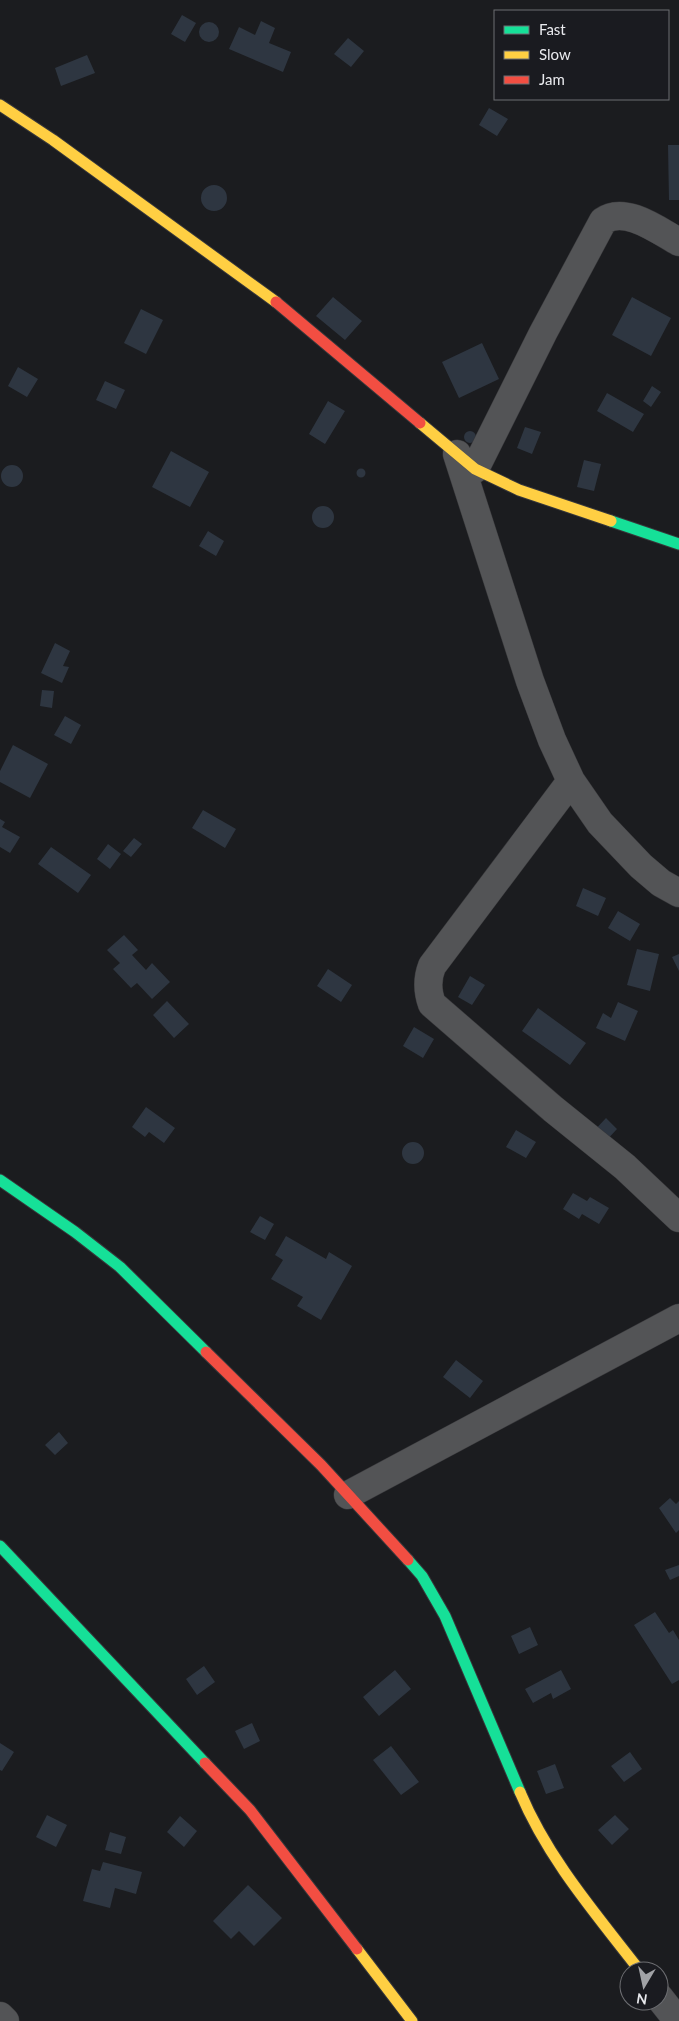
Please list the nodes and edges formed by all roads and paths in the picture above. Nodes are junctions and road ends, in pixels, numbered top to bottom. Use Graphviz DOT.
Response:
graph roads {
  1 [pos="0,105"];
  2 [pos="679,242"];
  3 [pos="466,461"];
  4 [pos="679,544"];
  5 [pos="570,781"];
  6 [pos="679,893"];
  7 [pos="0,1180"];
  8 [pos="679,1218"];
  9 [pos="679,1318"];
  10 [pos="348,1495"];
  11 [pos="0,1546"];
  12 [pos="632,1961"];
  13 [pos="669,2009"];
  14 [pos="0,2016"];
  15 [pos="5,2021"];
  16 [pos="412,2021"];
  17 [pos="678,2021"];
  1 -- 3 [label="street"];
  2 -- 3 [label="street"];
  3 -- 4 [label="street"];
  3 -- 5 [label="street"];
  5 -- 6 [label="street"];
  5 -- 8 [label="street"];
  7 -- 10 [label="street"];
  9 -- 10 [label="street"];
  10 -- 12 [label="street"];
  11 -- 16 [label="street"];
  13 -- 17 [label="street"];
  14 -- 15 [label="street"];
}
